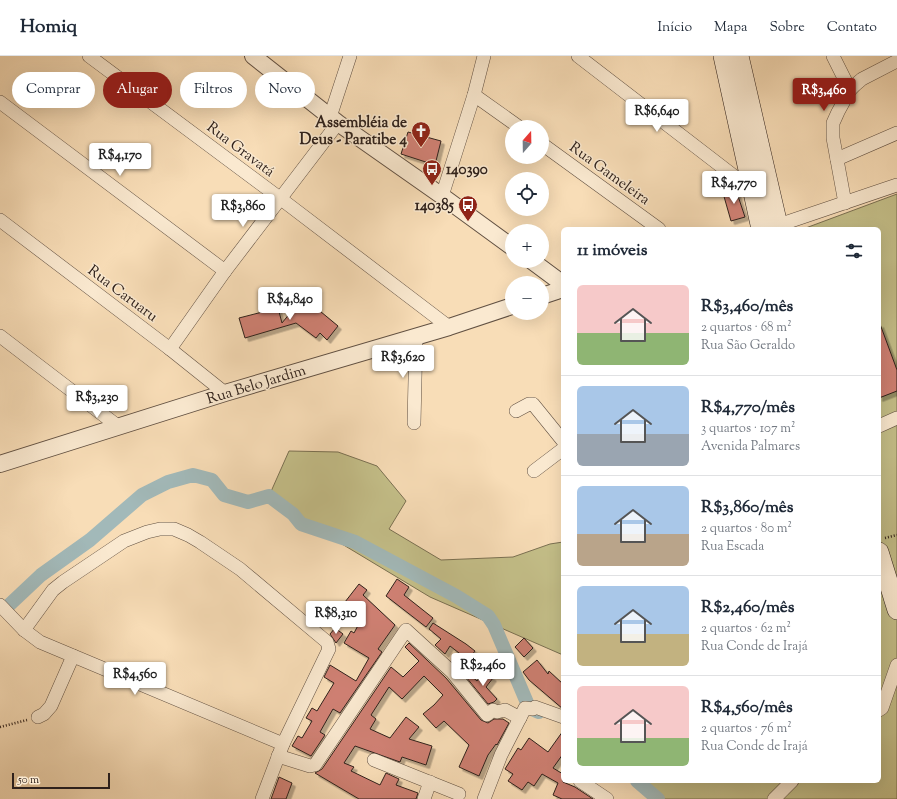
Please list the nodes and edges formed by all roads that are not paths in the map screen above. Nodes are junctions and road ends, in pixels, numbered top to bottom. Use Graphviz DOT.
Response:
graph roads {
  1 [pos="89,56"];
  2 [pos="253,56"];
  3 [pos="350,56"];
  4 [pos="484,56"];
  5 [pos="578,56"];
  6 [pos="723,56"];
  7 [pos="739,56"];
  8 [pos="833,56"];
  9 [pos="897,60"];
  10 [pos="850,90"];
  11 [pos="474,95"];
  12 [pos="0,102"];
  13 [pos="334,120"];
  14 [pos="509,120"];
  15 [pos="897,133"];
  16 [pos="549,149"];
  17 [pos="837,159"];
  18 [pos="897,185"];
  19 [pos="752,190"];
  20 [pos="442,196"];
  21 [pos="281,199"];
  22 [pos="845,203"];
  23 [pos="0,220"];
  24 [pos="656,227"];
  25 [pos="770,227"];
  26 [pos="771,227"];
  27 [pos="774,227"];
  28 [pos="505,242"];
  29 [pos="541,268"];
  30 [pos="225,271"];
  31 [pos="561,283"];
  32 [pos="561,290"];
  33 [pos="549,294"];
  34 [pos="505,308"];
  35 [pos="449,327"];
  36 [pos="0,336"];
  37 [pos="416,336"];
  38 [pos="170,349"];
  39 [pos="225,393"];
  40 [pos="516,411"];
  41 [pos="897,418"];
  42 [pos="414,423"];
  43 [pos="881,425"];
  44 [pos="119,427"];
  45 [pos="561,438"];
  46 [pos="561,451"];
  47 [pos="3,460"];
  48 [pos="534,471"];
  49 [pos="881,558"];
  50 [pos="4,610"];
  51 [pos="897,610"];
  52 [pos="24,630"];
  53 [pos="73,656"];
  54 [pos="897,665"];
  55 [pos="881,709"];
  56 [pos="527,711"];
  57 [pos="38,717"];
  58 [pos="561,717"];
  59 [pos="281,750"];
  60 [pos="374,760"];
  61 [pos="430,782"];
  62 [pos="582,783"];
  63 [pos="790,783"];
  64 [pos="459,794"];
  65 [pos="592,795"];
  66 [pos="262,799"];
  67 [pos="424,799"];
  68 [pos="484,799"];
  69 [pos="606,799"];
  70 [pos="774,799"];
  1 -- 21 [label="street, Rua Gravatá"];
  2 -- 13 [label="street"];
  3 -- 13 [label="street"];
  4 -- 11 [label="street"];
  5 -- 19 [label="street"];
  6 -- 19 [label="main road"];
  7 -- 26 [label="main road"];
  8 -- 10 [label="street"];
  9 -- 10 [label="street"];
  10 -- 17 [label="street"];
  11 -- 14 [label="street"];
  11 -- 20 [label="street"];
  12 -- 30 [label="street"];
  13 -- 20 [label="street"];
  13 -- 21 [label="street"];
  15 -- 17 [label="street"];
  16 -- 24 [label="street, Rua Gameleira"];
  17 -- 22 [label="street"];
  18 -- 22 [label="street"];
  19 -- 25 [label="main road"];
  20 -- 28 [label="street"];
  21 -- 30 [label="street"];
  21 -- 35 [label="street, Rua Gravatá"];
  22 -- 27 [label="street"];
  23 -- 38 [label="street, Rua Caruaru"];
  29 -- 31 [label="street"];
  30 -- 38 [label="street"];
  32 -- 33 [label="street"];
  34 -- 35 [label="street, Rua Belo Jardim"];
  35 -- 37 [label="street, Rua Belo Jardim"];
  36 -- 44 [label="street"];
  37 -- 39 [label="street, Rua Belo Jardim"];
  37 -- 42 [label="street"];
  38 -- 39 [label="street, Rua Caruaru"];
  39 -- 44 [label="street, Rua Belo Jardim"];
  40 -- 45 [label="street"];
  41 -- 43 [label="street"];
  44 -- 47 [label="street, Rua Belo Jardim"];
  46 -- 48 [label="street"];
  49 -- 51 [label="main road"];
  50 -- 52 [label="street"];
  52 -- 53 [label="street"];
  52 -- 59 [label="street"];
  53 -- 57 [label="street"];
  53 -- 59 [label="street"];
  54 -- 55 [label="street"];
  56 -- 58 [label="street"];
  56 -- 59 [label="street"];
  56 -- 68 [label="street"];
  59 -- 66 [label="street"];
  60 -- 61 [label="street"];
  61 -- 64 [label="street"];
  61 -- 67 [label="street"];
  62 -- 65 [label="street"];
  63 -- 70 [label="street"];
  65 -- 69 [label="street"];
}
